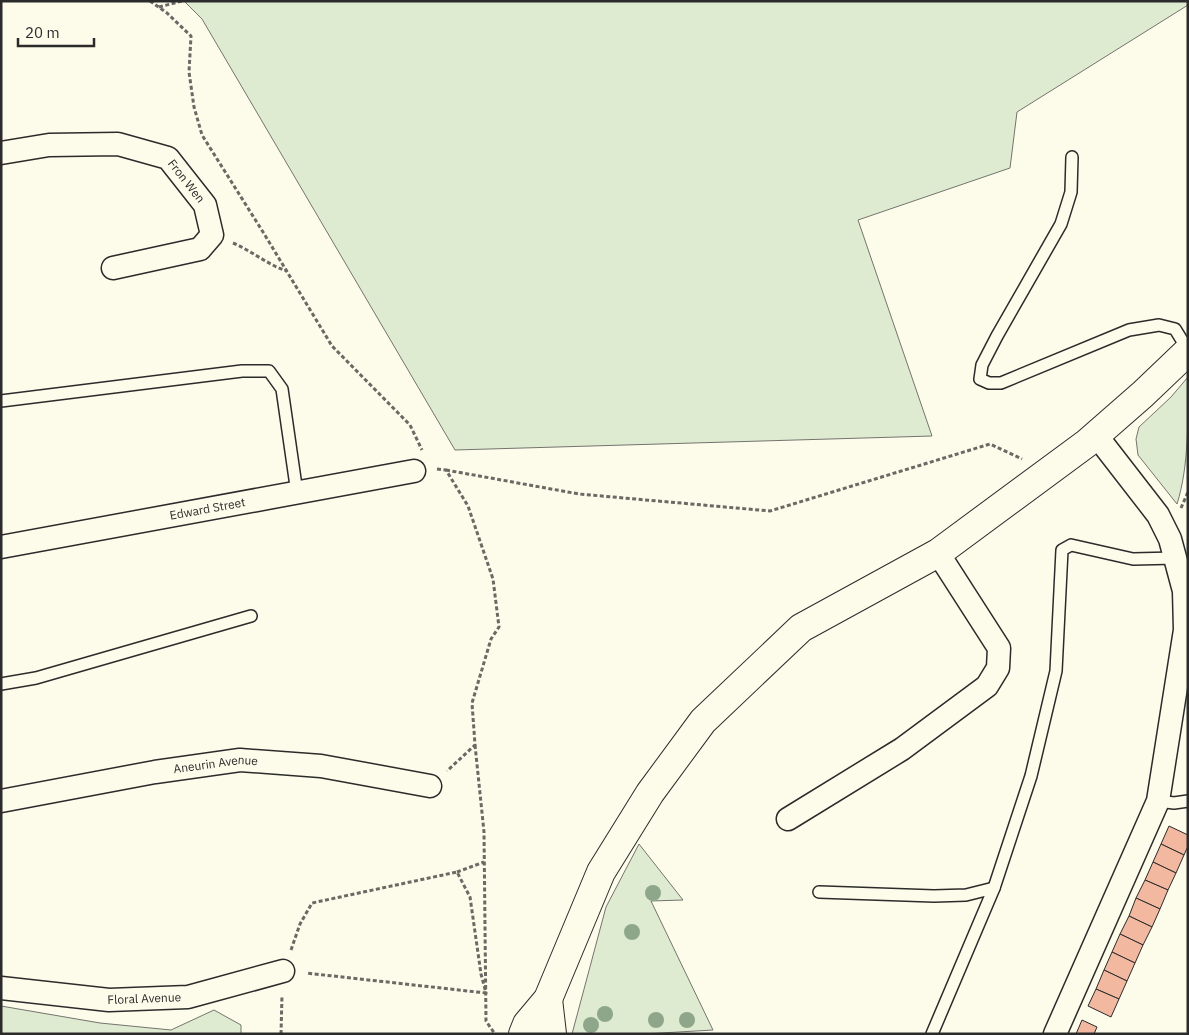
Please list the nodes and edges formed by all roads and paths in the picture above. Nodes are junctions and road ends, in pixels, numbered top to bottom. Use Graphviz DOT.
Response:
graph roads {
  1 [pos="150,1"];
  2 [pos="182,1"];
  3 [pos="159,8"];
  4 [pos="1,153"];
  5 [pos="1072,158"];
  6 [pos="212,235"];
  7 [pos="113,268"];
  8 [pos="288,272"];
  9 [pos="1188,350"];
  10 [pos="1,401"];
  11 [pos="1096,435"];
  12 [pos="422,470"];
  13 [pos="446,470"];
  14 [pos="1048,472"];
  15 [pos="1188,492"];
  16 [pos="297,493"];
  17 [pos="1178,536"];
  18 [pos="1,547"];
  19 [pos="938,553"];
  20 [pos="251,616"];
  21 [pos="1187,630"];
  22 [pos="1,684"];
  23 [pos="1179,730"];
  24 [pos="475,745"];
  25 [pos="430,786"];
  26 [pos="1,801"];
  27 [pos="1158,801"];
  28 [pos="1188,801"];
  29 [pos="788,819"];
  30 [pos="484,862"];
  31 [pos="457,872"];
  32 [pos="994,888"];
  33 [pos="819,892"];
  34 [pos="284,971"];
  35 [pos="1,988"];
  36 [pos="486,993"];
  37 [pos="548,999"];
  38 [pos="280,1034"];
  39 [pos="494,1034"];
  40 [pos="523,1034"];
  41 [pos="552,1034"];
  42 [pos="932,1034"];
  43 [pos="1055,1034"];
  1 -- 3 [label="path"];
  2 -- 3 [label="path"];
  3 -- 8 [label="path"];
  4 -- 6 [label="street, Fron Wen"];
  5 -- 9 [label="lane"];
  6 -- 7 [label="street"];
  6 -- 8 [label="path"];
  8 -- 12 [label="path"];
  9 -- 11 [label="main road"];
  10 -- 16 [label="lane"];
  11 -- 14 [label="main road"];
  11 -- 17 [label="street"];
  12 -- 13 [label="path"];
  12 -- 16 [label="street, Edward Street"];
  13 -- 14 [label="path"];
  13 -- 24 [label="path"];
  14 -- 19 [label="main road"];
  15 -- 17 [label="path"];
  16 -- 18 [label="street, Edward Street"];
  17 -- 21 [label="street"];
  17 -- 32 [label="lane"];
  19 -- 29 [label="street"];
  19 -- 37 [label="main road"];
  20 -- 22 [label="lane"];
  21 -- 23 [label="street"];
  23 -- 27 [label="street"];
  24 -- 25 [label="path"];
  24 -- 30 [label="path"];
  25 -- 26 [label="street, Aneurin Avenue"];
  27 -- 28 [label="lane"];
  27 -- 43 [label="street"];
  30 -- 31 [label="path"];
  30 -- 36 [label="path"];
  31 -- 34 [label="path"];
  31 -- 36 [label="path"];
  32 -- 33 [label="lane"];
  32 -- 42 [label="lane"];
  34 -- 35 [label="street, Floral Avenue"];
  34 -- 36 [label="path"];
  34 -- 38 [label="path"];
  36 -- 39 [label="path"];
  37 -- 40 [label="main road"];
  37 -- 41 [label="main road"];
}
